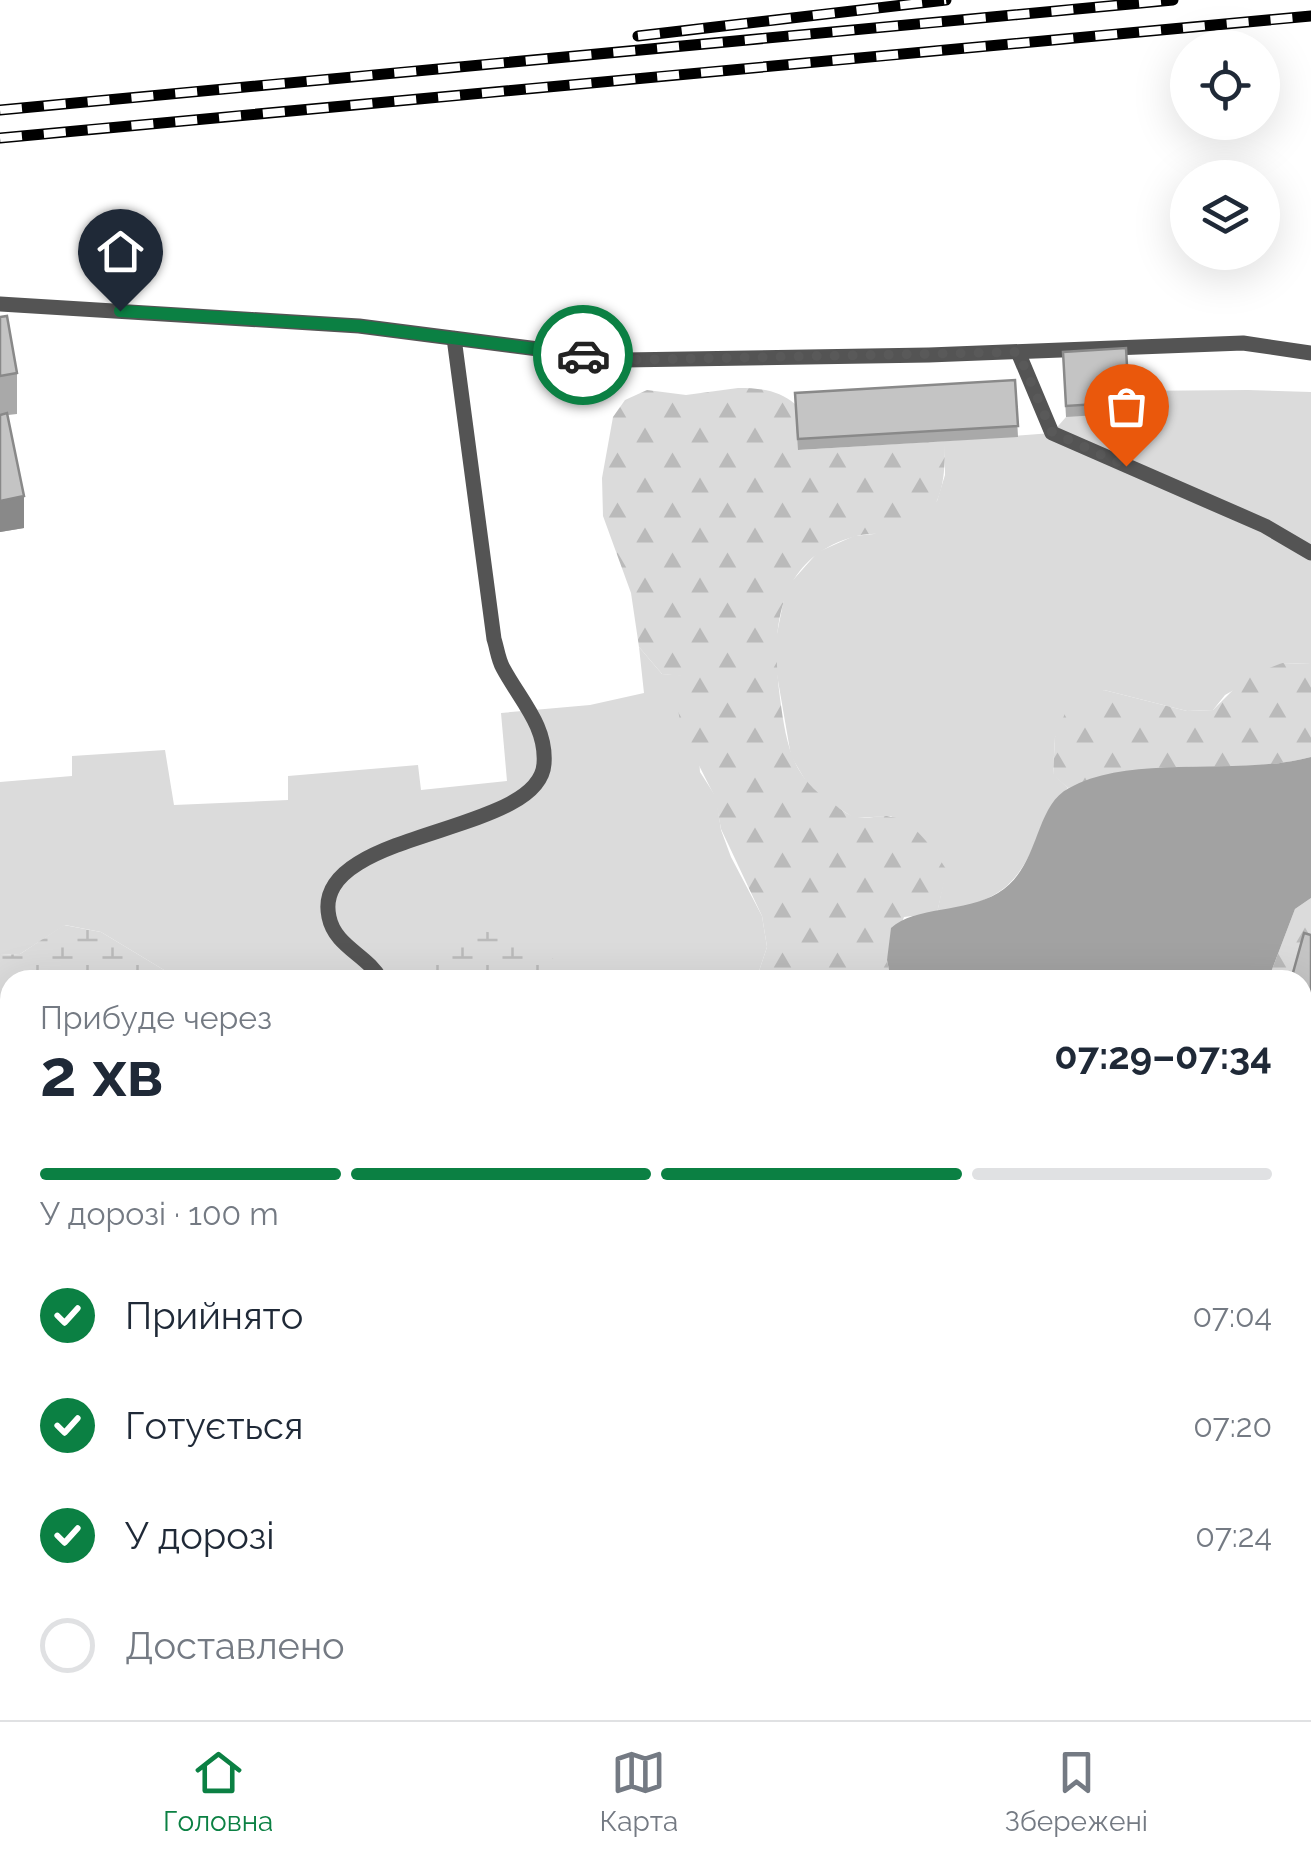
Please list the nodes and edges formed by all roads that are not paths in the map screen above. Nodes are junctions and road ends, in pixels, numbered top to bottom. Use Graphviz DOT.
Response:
graph roads {
  1 [pos="0,304"];
  2 [pos="454,338"];
  3 [pos="1018,352"];
  4 [pos="1311,353"];
  5 [pos="1311,552"];
  6 [pos="376,970"];
  1 -- 2 [label="lane"];
  2 -- 3 [label="lane"];
  2 -- 6 [label="lane"];
  3 -- 4 [label="lane"];
  3 -- 5 [label="lane"];
}
